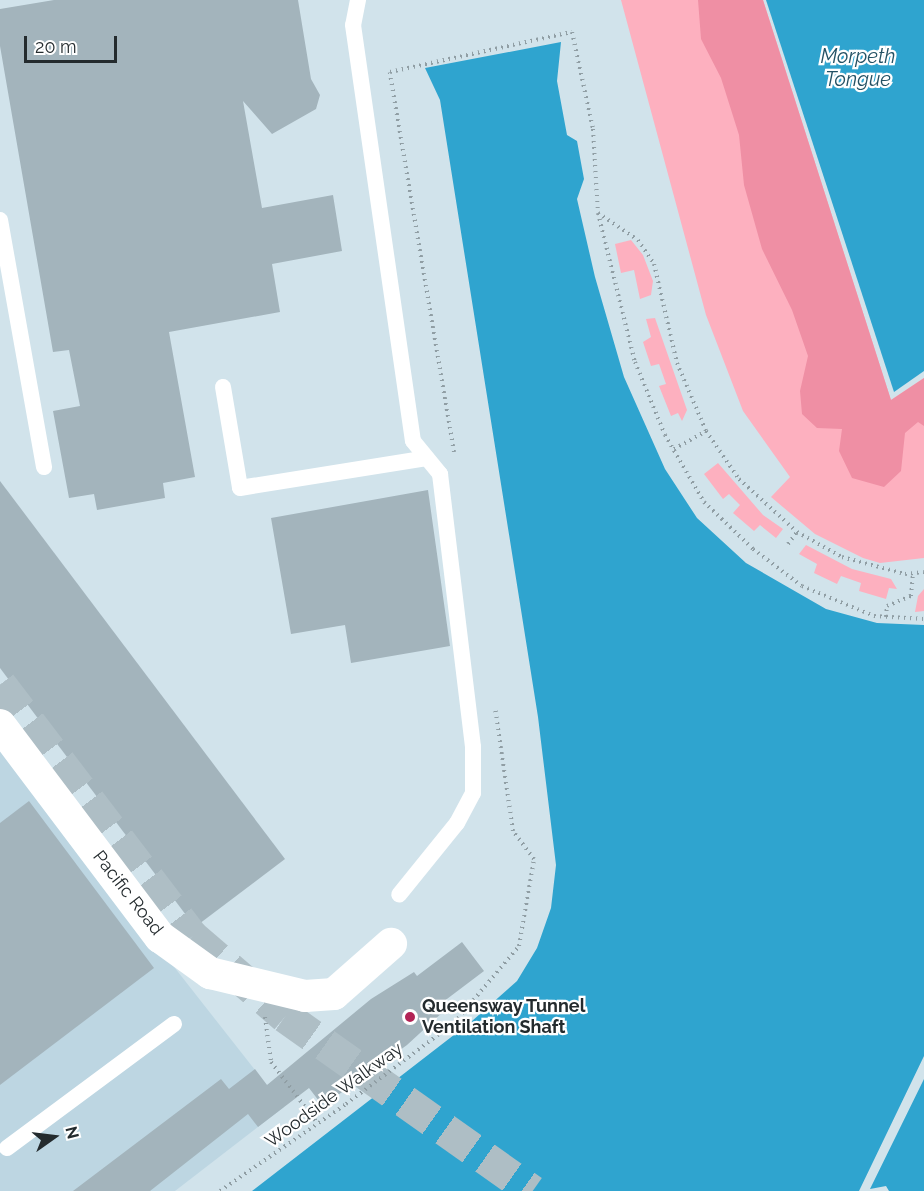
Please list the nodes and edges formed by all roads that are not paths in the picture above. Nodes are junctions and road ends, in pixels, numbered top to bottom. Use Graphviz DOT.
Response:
graph roads {
  1 [pos="358,0"];
  2 [pos="0,220"];
  3 [pos="224,387"];
  4 [pos="427,458"];
  5 [pos="44,467"];
  6 [pos="0,725"];
  7 [pos="399,895"];
  8 [pos="391,944"];
  9 [pos="174,1024"];
  10 [pos="2,1146"];
  1 -- 4 [label="lane"];
  2 -- 5 [label="lane"];
  3 -- 4 [label="lane"];
  4 -- 7 [label="lane"];
  6 -- 8 [label="street, Pacific Road"];
  9 -- 10 [label="lane"];
}
